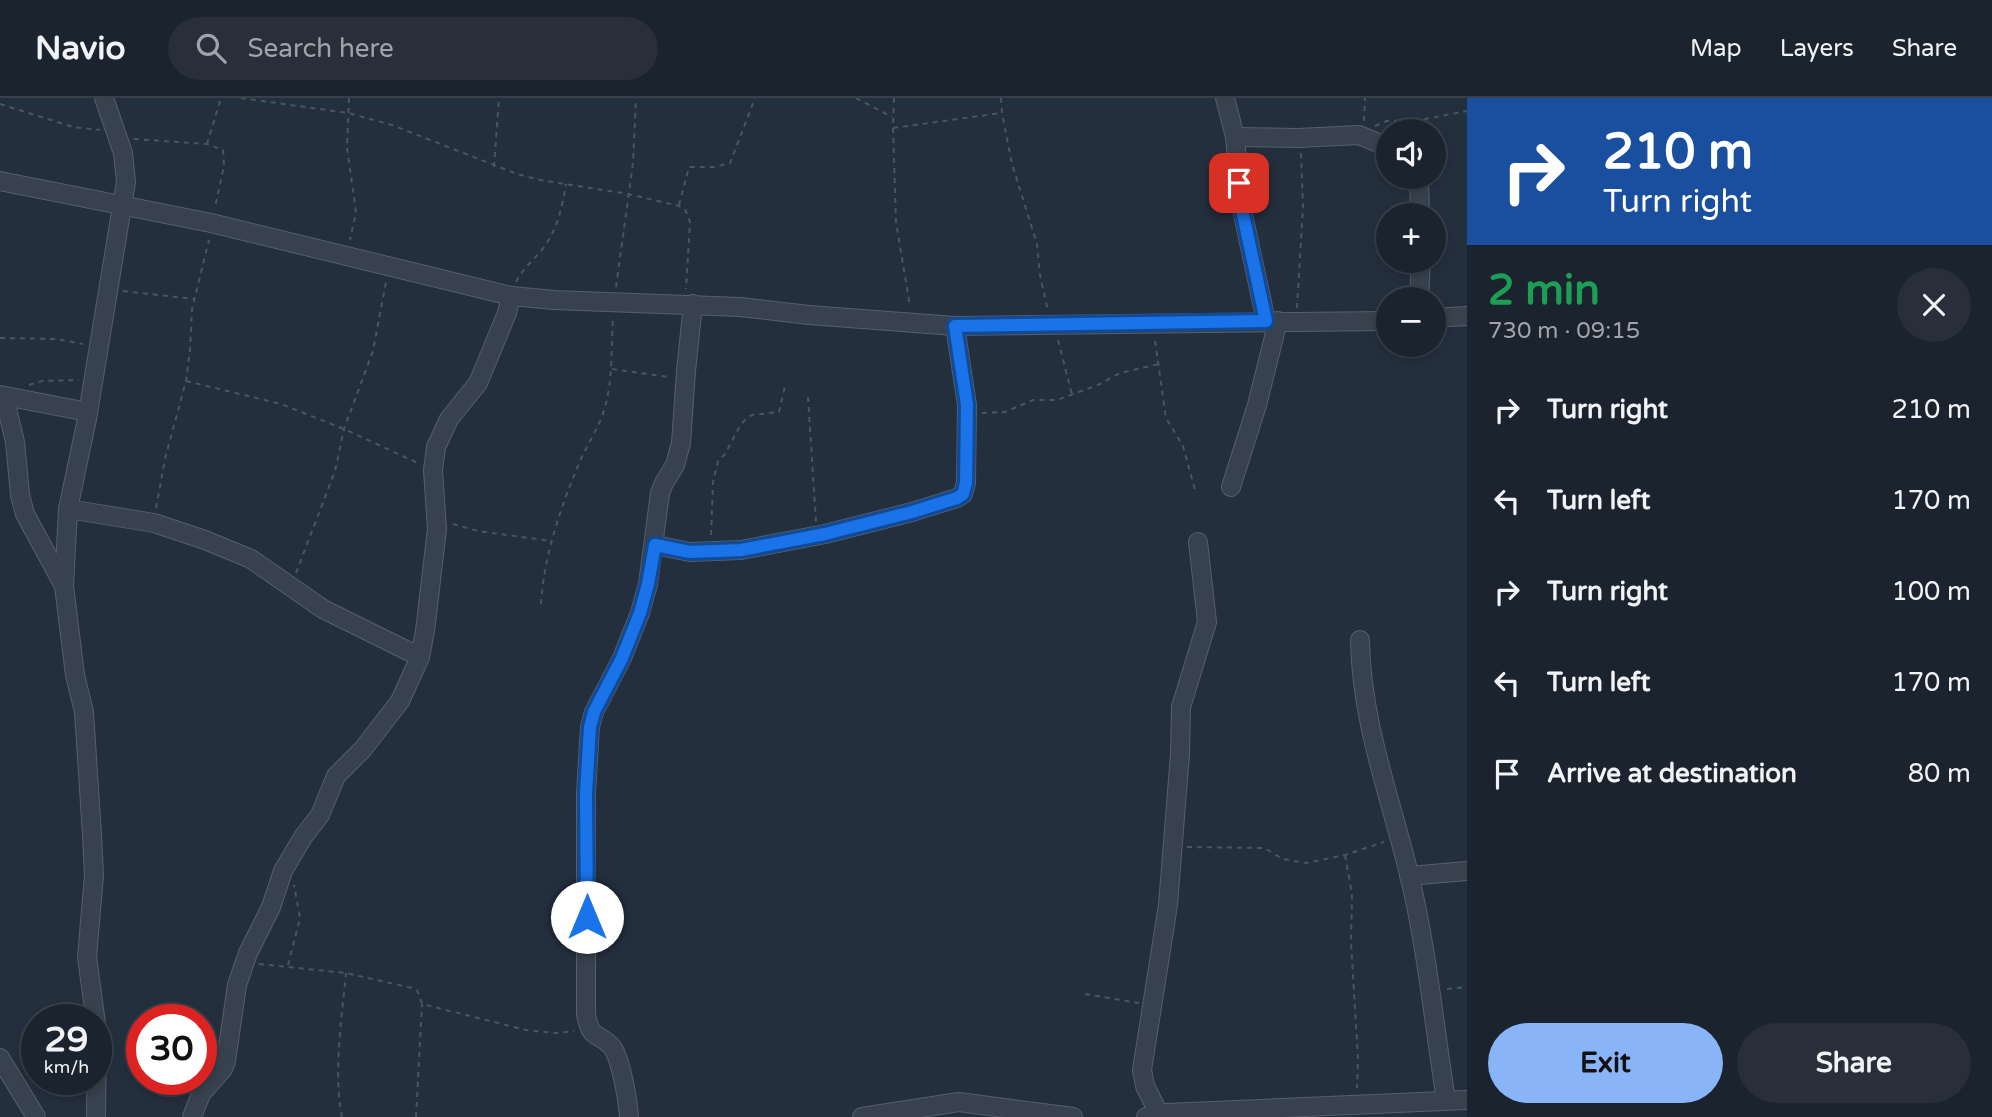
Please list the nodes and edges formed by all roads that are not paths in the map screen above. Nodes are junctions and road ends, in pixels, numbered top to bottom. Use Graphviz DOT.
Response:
graph roads {
  1 [pos="104,98"];
  2 [pos="1226,98"];
  3 [pos="1235,137"];
  4 [pos="1376,141"];
  5 [pos="0,181"];
  6 [pos="124,205"];
  7 [pos="511,296"];
  8 [pos="689,304"];
  9 [pos="1467,316"];
  10 [pos="1446,317"];
  11 [pos="1280,321"];
  12 [pos="1376,321"];
  13 [pos="955,326"];
  14 [pos="3,396"];
  15 [pos="88,412"];
  16 [pos="1231,487"];
  17 [pos="68,509"];
  18 [pos="1198,542"];
  19 [pos="655,545"];
  20 [pos="64,586"];
  21 [pos="1360,640"];
  22 [pos="420,657"];
  23 [pos="1467,871"];
  24 [pos="1409,876"];
  25 [pos="0,1058"];
  26 [pos="1446,1100"];
  27 [pos="1467,1100"];
  28 [pos="947,1110"];
  29 [pos="1159,1115"];
  30 [pos="36,1117"];
  31 [pos="96,1117"];
  32 [pos="192,1117"];
  33 [pos="629,1117"];
  34 [pos="862,1117"];
  35 [pos="1073,1117"];
  1 -- 6 [label="street"];
  2 -- 3 [label="street"];
  3 -- 4 [label="street"];
  3 -- 11 [label="street"];
  5 -- 6 [label="street"];
  6 -- 7 [label="street"];
  6 -- 15 [label="street"];
  7 -- 8 [label="street"];
  7 -- 22 [label="street"];
  8 -- 13 [label="street"];
  8 -- 19 [label="street"];
  9 -- 10 [label="street"];
  11 -- 12 [label="street"];
  11 -- 13 [label="street"];
  11 -- 16 [label="street"];
  13 -- 19 [label="street"];
  14 -- 15 [label="street"];
  14 -- 20 [label="street"];
  15 -- 17 [label="street"];
  17 -- 20 [label="street"];
  17 -- 22 [label="street"];
  18 -- 29 [label="street"];
  19 -- 33 [label="street"];
  20 -- 31 [label="street"];
  21 -- 24 [label="street"];
  22 -- 32 [label="street"];
  23 -- 24 [label="street"];
  24 -- 26 [label="street"];
  25 -- 30 [label="street"];
  26 -- 27 [label="street"];
  26 -- 29 [label="street"];
  28 -- 34 [label="street"];
  28 -- 35 [label="street"];
}
